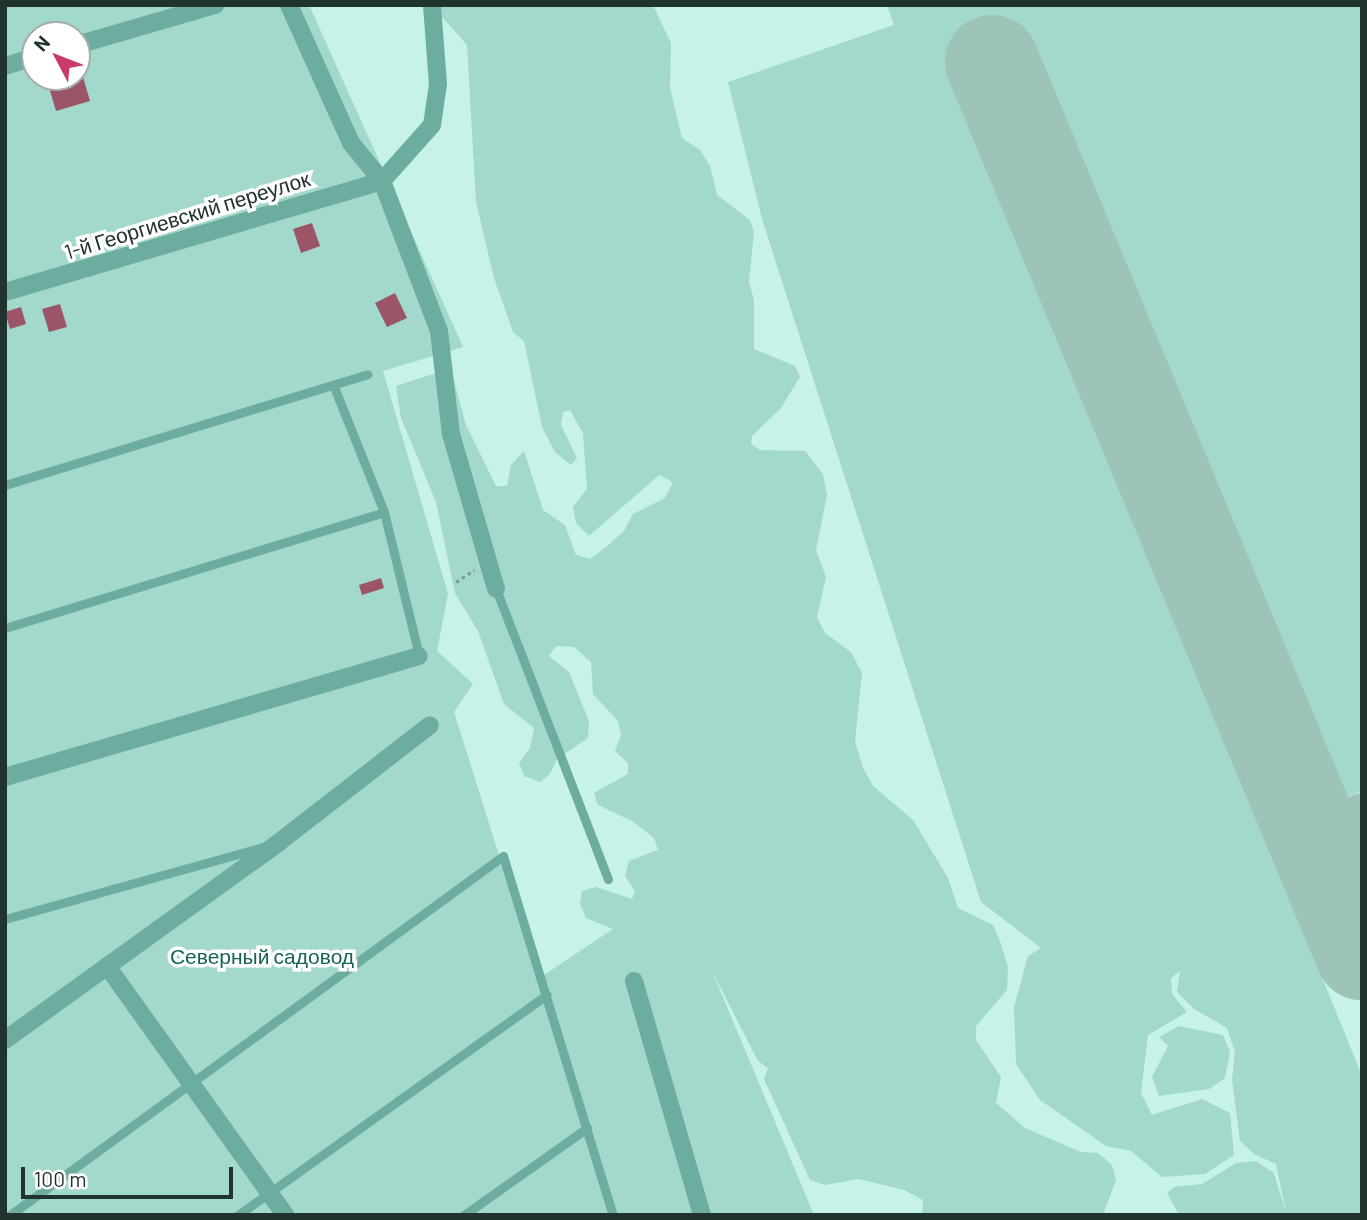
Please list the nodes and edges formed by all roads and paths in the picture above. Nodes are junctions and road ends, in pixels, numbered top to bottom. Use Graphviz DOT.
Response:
graph roads {
  1 [pos="215,5"];
  2 [pos="289,5"];
  3 [pos="432,5"];
  4 [pos="91,41"];
  5 [pos="382,181"];
  6 [pos="5,292"];
  7 [pos="367,374"];
  8 [pos="334,387"];
  9 [pos="5,485"];
  10 [pos="384,512"];
  11 [pos="489,561"];
  12 [pos="456,582"];
  13 [pos="496,589"];
  14 [pos="5,628"];
  15 [pos="419,656"];
  16 [pos="430,725"];
  17 [pos="5,777"];
  18 [pos="278,843"];
  19 [pos="608,879"];
  20 [pos="5,919"];
  21 [pos="107,966"];
  22 [pos="634,981"];
  23 [pos="545,995"];
  24 [pos="5,1040"];
  25 [pos="192,1085"];
  26 [pos="587,1128"];
  27 [pos="269,1193"];
  28 [pos="10,1215"];
  29 [pos="238,1215"];
  30 [pos="285,1215"];
  31 [pos="464,1215"];
  32 [pos="613,1215"];
  33 [pos="702,1215"];
  1 -- 4 [label="street"];
  2 -- 5 [label="street"];
  3 -- 5 [label="street"];
  5 -- 6 [label="street, 1-й Георгиевский переулок"];
  5 -- 11 [label="street"];
  7 -- 8 [label="lane"];
  8 -- 9 [label="lane"];
  8 -- 10 [label="lane"];
  10 -- 14 [label="lane"];
  10 -- 15 [label="lane"];
  11 -- 12 [label="path"];
  11 -- 13 [label="street"];
  13 -- 19 [label="lane"];
  15 -- 17 [label="street"];
  16 -- 18 [label="street"];
  18 -- 20 [label="lane"];
  18 -- 21 [label="street"];
  21 -- 24 [label="street"];
  21 -- 25 [label="street"];
  22 -- 33 [label="street"];
  23 -- 25 [label="lane"];
  23 -- 26 [label="lane"];
  23 -- 27 [label="lane"];
  25 -- 27 [label="street"];
  25 -- 28 [label="lane"];
  26 -- 31 [label="lane"];
  26 -- 32 [label="lane"];
  27 -- 29 [label="lane"];
  27 -- 30 [label="street"];
}
